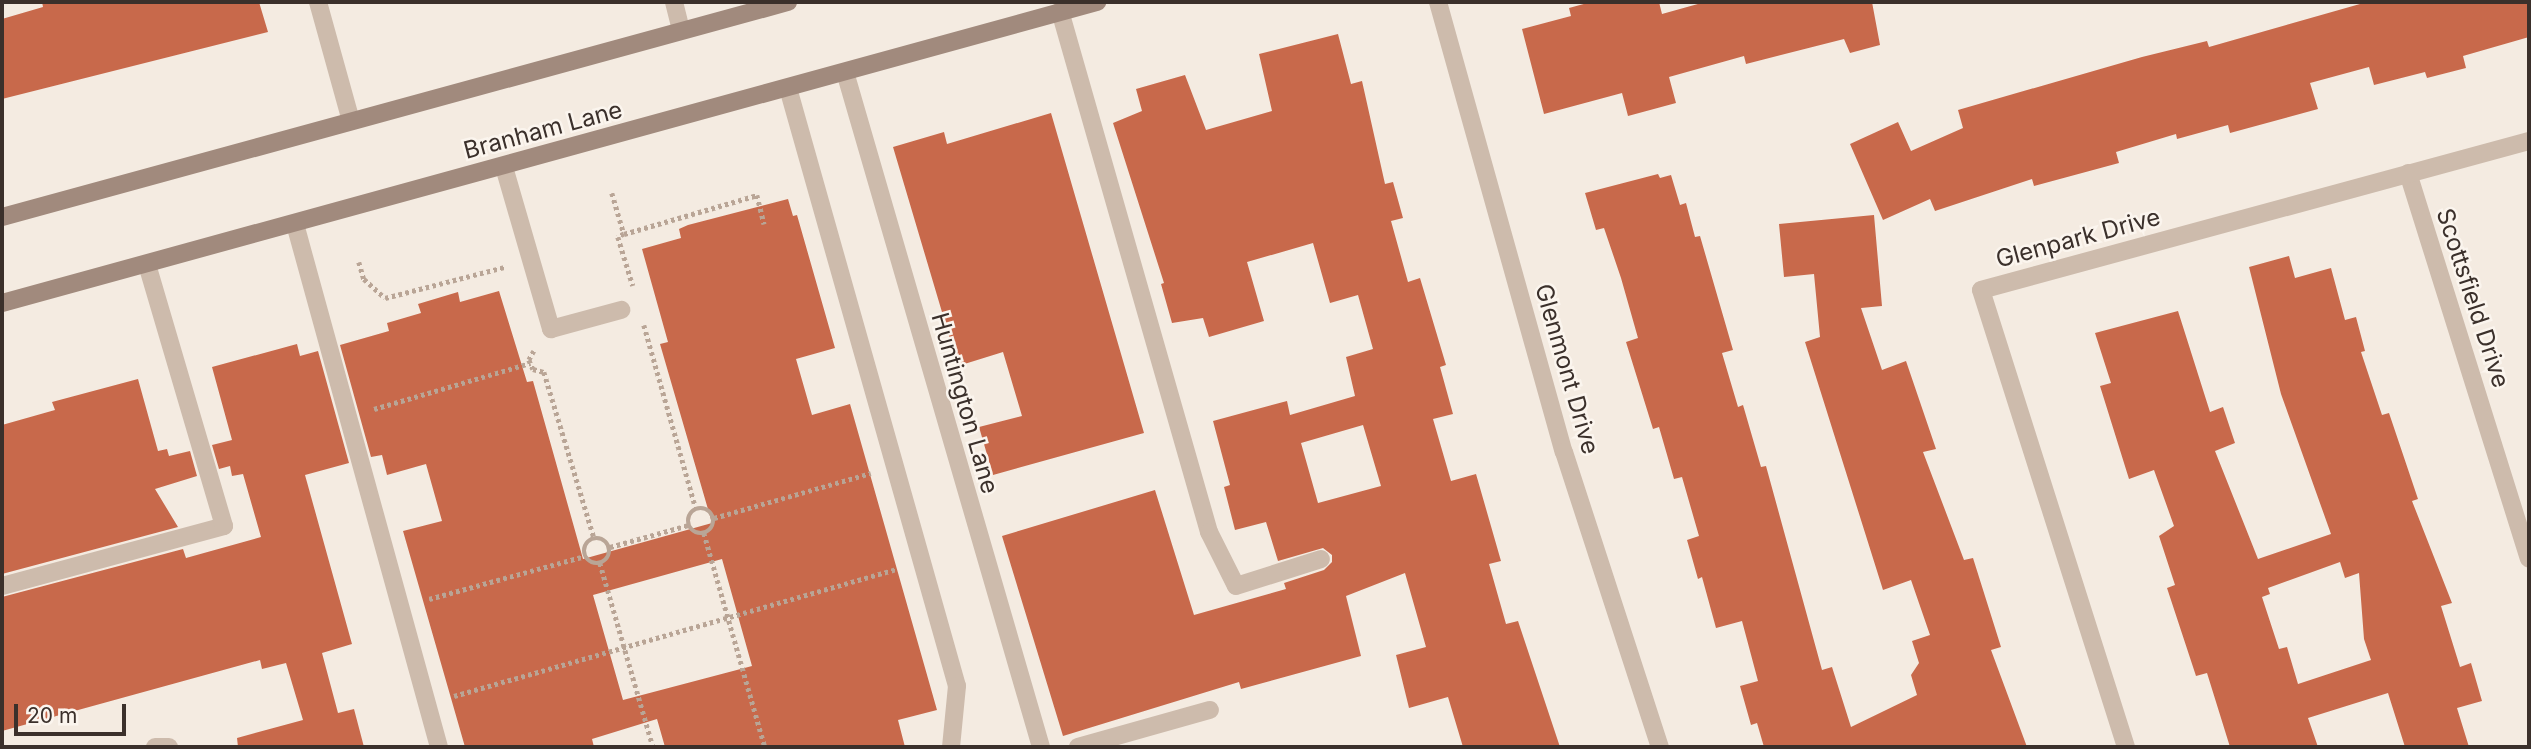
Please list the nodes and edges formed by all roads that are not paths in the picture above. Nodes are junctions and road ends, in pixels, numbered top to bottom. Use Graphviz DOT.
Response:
graph roads {
  1 [pos="318,2"];
  2 [pos="674,2"];
  3 [pos="788,2"];
  4 [pos="1097,2"];
  5 [pos="1438,2"];
  6 [pos="1060,11"];
  7 [pos="681,30"];
  8 [pos="845,72"];
  9 [pos="788,88"];
  10 [pos="351,121"];
  11 [pos="2529,141"];
  12 [pos="504,167"];
  13 [pos="2408,173"];
  14 [pos="2,217"];
  15 [pos="295,224"];
  16 [pos="147,264"];
  17 [pos="2,303"];
  18 [pos="621,310"];
  19 [pos="2529,558"];
  20 [pos="1321,559"];
  21 [pos="2,586"];
  22 [pos="1210,710"];
  23 [pos="155,747"];
  24 [pos="169,747"];
  25 [pos="439,747"];
  26 [pos="951,747"];
  27 [pos="1041,747"];
  28 [pos="1078,747"];
  29 [pos="1660,747"];
  30 [pos="2126,747"];
  1 -- 10 [label="street"];
  2 -- 7 [label="street"];
  3 -- 7 [label="main road"];
  4 -- 6 [label="main road, Branham Lane"];
  5 -- 29 [label="street, Glenmont Drive"];
  6 -- 8 [label="main road, Branham Lane"];
  6 -- 20 [label="street"];
  7 -- 10 [label="main road"];
  8 -- 9 [label="main road, Branham Lane"];
  8 -- 27 [label="street, Huntington Lane"];
  9 -- 12 [label="main road, Branham Lane"];
  9 -- 26 [label="street"];
  10 -- 14 [label="main road"];
  11 -- 13 [label="street, Glenpark Drive"];
  12 -- 15 [label="main road, Branham Lane"];
  12 -- 18 [label="street"];
  13 -- 19 [label="street, Scottsfield Drive"];
  13 -- 30 [label="street, Glenpark Drive"];
  15 -- 16 [label="main road, Branham Lane"];
  15 -- 25 [label="street"];
  16 -- 17 [label="main road, Branham Lane"];
  16 -- 21 [label="street"];
  22 -- 28 [label="street"];
  23 -- 24 [label="street"];
}
